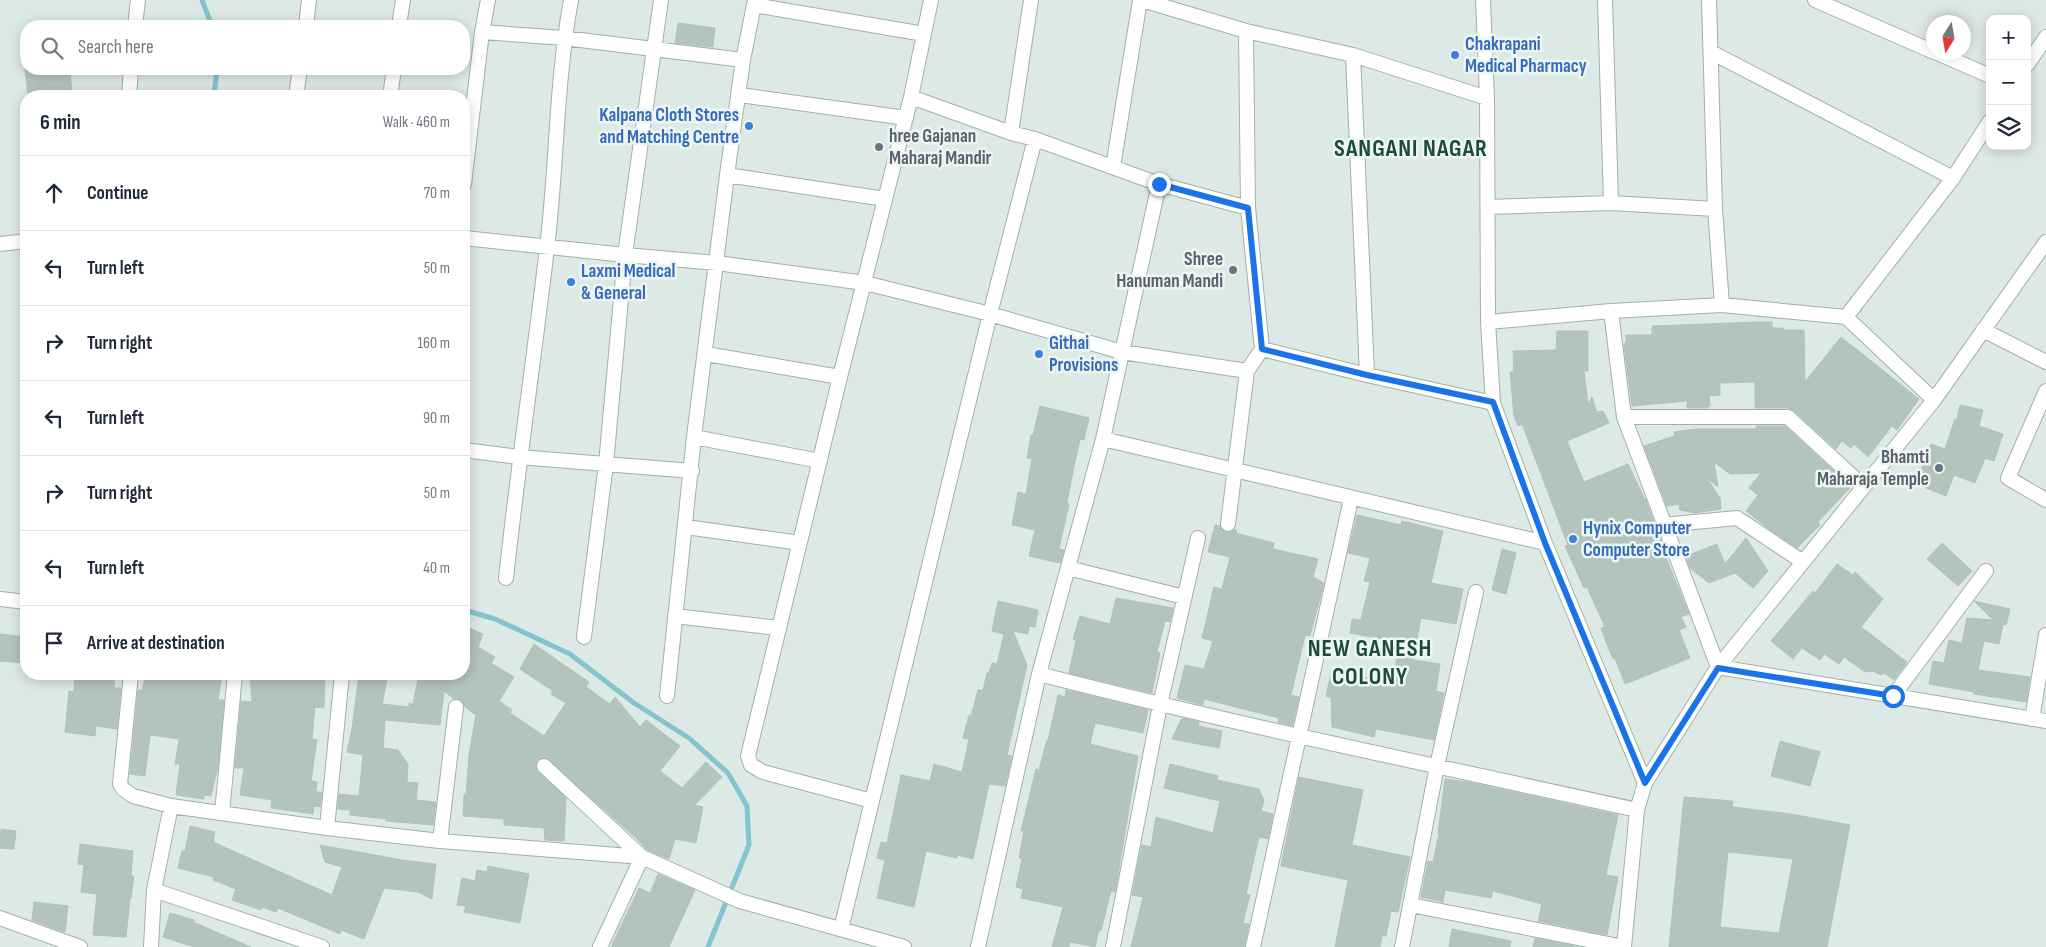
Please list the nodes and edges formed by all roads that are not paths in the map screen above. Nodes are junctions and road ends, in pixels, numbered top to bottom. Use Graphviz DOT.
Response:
graph roads {
  1 [pos="138,0"];
  2 [pos="309,0"];
  3 [pos="403,0"];
  4 [pos="488,0"];
  5 [pos="571,0"];
  6 [pos="661,0"];
  7 [pos="931,0"];
  8 [pos="1031,0"];
  9 [pos="1141,0"];
  10 [pos="1483,0"];
  11 [pos="1604,0"];
  12 [pos="1709,0"];
  13 [pos="1815,0"];
  14 [pos="754,3"];
  15 [pos="136,20"];
  16 [pos="307,20"];
  17 [pos="400,20"];
  18 [pos="1246,31"];
  19 [pos="482,32"];
  20 [pos="924,34"];
  21 [pos="2046,37"];
  22 [pos="564,38"];
  23 [pos="1926,49"];
  24 [pos="656,50"];
  25 [pos="1710,52"];
  26 [pos="1353,55"];
  27 [pos="743,60"];
  28 [pos="1953,60"];
  29 [pos="2030,60"];
  30 [pos="1986,74"];
  31 [pos="131,75"];
  32 [pos="299,75"];
  33 [pos="393,75"];
  34 [pos="129,90"];
  35 [pos="297,90"];
  36 [pos="391,90"];
  37 [pos="740,94"];
  38 [pos="911,97"];
  39 [pos="1487,98"];
  40 [pos="470,114"];
  41 [pos="906,118"];
  42 [pos="1986,127"];
  43 [pos="1011,133"];
  44 [pos="1035,139"];
  45 [pos="1113,167"];
  46 [pos="727,175"];
  47 [pos="1952,178"];
  48 [pos="1159,184"];
  49 [pos="885,199"];
  50 [pos="1611,203"];
  51 [pos="1248,208"];
  52 [pos="1488,208"];
  53 [pos="1715,209"];
  54 [pos="470,239"];
  55 [pos="20,242"];
  56 [pos="2046,242"];
  57 [pos="0,244"];
  58 [pos="547,246"];
  59 [pos="625,256"];
  60 [pos="717,263"];
  61 [pos="865,283"];
  62 [pos="1722,305"];
  63 [pos="1611,311"];
  64 [pos="990,314"];
  65 [pos="1846,317"];
  66 [pos="1488,322"];
  67 [pos="1983,330"];
  68 [pos="1262,349"];
  69 [pos="1122,352"];
  70 [pos="706,354"];
  71 [pos="2046,362"];
  72 [pos="1247,371"];
  73 [pos="1367,375"];
  74 [pos="840,376"];
  75 [pos="2046,391"];
  76 [pos="1934,400"];
  77 [pos="1493,402"];
  78 [pos="1624,417"];
  79 [pos="694,437"];
  80 [pos="1103,439"];
  81 [pos="470,451"];
  82 [pos="519,457"];
  83 [pos="820,461"];
  84 [pos="606,464"];
  85 [pos="692,471"];
  86 [pos="1236,471"];
  87 [pos="1864,487"];
  88 [pos="1351,499"];
  89 [pos="2046,500"];
  90 [pos="1228,524"];
  91 [pos="1663,525"];
  92 [pos="686,527"];
  93 [pos="1198,538"];
  94 [pos="800,542"];
  95 [pos="1545,543"];
  96 [pos="1803,562"];
  97 [pos="1068,568"];
  98 [pos="1986,571"];
  99 [pos="506,578"];
  100 [pos="1476,592"];
  101 [pos="1184,597"];
  102 [pos="0,599"];
  103 [pos="20,601"];
  104 [pos="675,616"];
  105 [pos="778,628"];
  106 [pos="2046,635"];
  107 [pos="584,637"];
  108 [pos="1718,668"];
  109 [pos="1040,674"];
  110 [pos="130,680"];
  111 [pos="234,680"];
  112 [pos="341,680"];
  113 [pos="667,696"];
  114 [pos="1893,696"];
  115 [pos="1160,705"];
  116 [pos="456,707"];
  117 [pos="2039,720"];
  118 [pos="1298,737"];
  119 [pos="544,766"];
  120 [pos="1437,766"];
  121 [pos="1645,783"];
  122 [pos="872,802"];
  123 [pos="171,806"];
  124 [pos="1637,810"];
  125 [pos="222,813"];
  126 [pos="327,828"];
  127 [pos="440,840"];
  128 [pos="642,857"];
  129 [pos="154,890"];
  130 [pos="1411,905"];
  131 [pos="0,918"];
  132 [pos="841,929"];
  133 [pos="80,947"];
  134 [pos="151,947"];
  135 [pos="322,947"];
  136 [pos="600,947"];
  137 [pos="904,947"];
  138 [pos="978,947"];
  139 [pos="1113,947"];
  140 [pos="1254,947"];
  141 [pos="1402,947"];
  142 [pos="1624,947"];
  1 -- 15 [label="street"];
  2 -- 16 [label="street"];
  3 -- 17 [label="street"];
  4 -- 19 [label="street"];
  5 -- 22 [label="street"];
  6 -- 24 [label="street"];
  7 -- 20 [label="street"];
  8 -- 43 [label="street"];
  9 -- 18 [label="street"];
  9 -- 45 [label="street"];
  10 -- 39 [label="street"];
  11 -- 50 [label="street"];
  12 -- 25 [label="street"];
  13 -- 23 [label="street"];
  14 -- 20 [label="street"];
  14 -- 27 [label="street"];
  18 -- 26 [label="street"];
  18 -- 51 [label="street"];
  19 -- 22 [label="street"];
  19 -- 40 [label="street"];
  20 -- 38 [label="street"];
  21 -- 29 [label="street"];
  22 -- 24 [label="street"];
  22 -- 58 [label="street"];
  24 -- 27 [label="street"];
  24 -- 59 [label="street"];
  25 -- 47 [label="street"];
  25 -- 53 [label="street"];
  26 -- 39 [label="street"];
  26 -- 73 [label="street"];
  27 -- 37 [label="street"];
  28 -- 30 [label="street"];
  31 -- 34 [label="street"];
  32 -- 35 [label="street"];
  33 -- 36 [label="street"];
  37 -- 41 [label="street"];
  37 -- 46 [label="street"];
  38 -- 41 [label="street"];
  38 -- 43 [label="street"];
  39 -- 52 [label="street"];
  41 -- 49 [label="street"];
  42 -- 47 [label="street"];
  43 -- 44 [label="street"];
  44 -- 45 [label="street"];
  44 -- 64 [label="street"];
  45 -- 48 [label="street"];
  46 -- 49 [label="street"];
  46 -- 60 [label="street"];
  47 -- 65 [label="street"];
  48 -- 51 [label="street"];
  48 -- 69 [label="street"];
  49 -- 61 [label="street"];
  50 -- 52 [label="street"];
  50 -- 53 [label="street"];
  51 -- 68 [label="street"];
  52 -- 66 [label="street"];
  53 -- 62 [label="street"];
  54 -- 58 [label="street"];
  55 -- 57 [label="street"];
  56 -- 67 [label="street"];
  58 -- 59 [label="street"];
  58 -- 82 [label="street"];
  59 -- 60 [label="street"];
  59 -- 84 [label="street"];
  60 -- 61 [label="street"];
  60 -- 70 [label="street"];
  61 -- 64 [label="street"];
  61 -- 74 [label="street"];
  62 -- 63 [label="street"];
  62 -- 65 [label="street"];
  63 -- 66 [label="street"];
  63 -- 78 [label="street"];
  64 -- 69 [label="street"];
  64 -- 122 [label="street"];
  65 -- 76 [label="street"];
  66 -- 77 [label="street"];
  67 -- 71 [label="street"];
  67 -- 76 [label="street"];
  68 -- 72 [label="street"];
  68 -- 73 [label="street"];
  69 -- 72 [label="street"];
  69 -- 80 [label="street"];
  70 -- 74 [label="street"];
  70 -- 79 [label="street"];
  72 -- 86 [label="street"];
  73 -- 77 [label="street"];
  74 -- 83 [label="street"];
  75 -- 89 [label="street"];
  76 -- 87 [label="street"];
  77 -- 95 [label="street"];
  78 -- 87 [label="street"];
  78 -- 91 [label="street"];
  79 -- 83 [label="street"];
  79 -- 85 [label="street"];
  80 -- 86 [label="street"];
  80 -- 97 [label="street"];
  81 -- 82 [label="street"];
  82 -- 84 [label="street"];
  82 -- 99 [label="street"];
  83 -- 94 [label="street"];
  84 -- 85 [label="street"];
  84 -- 107 [label="street"];
  85 -- 92 [label="street"];
  86 -- 88 [label="street"];
  86 -- 90 [label="street"];
  87 -- 96 [label="street"];
  88 -- 95 [label="street"];
  88 -- 118 [label="street"];
  91 -- 96 [label="street"];
  91 -- 108 [label="street"];
  92 -- 94 [label="street"];
  92 -- 104 [label="street"];
  93 -- 101 [label="street"];
  94 -- 105 [label="street"];
  95 -- 121 [label="street"];
  96 -- 108 [label="street"];
  97 -- 101 [label="street"];
  97 -- 109 [label="street"];
  98 -- 114 [label="street"];
  100 -- 120 [label="street"];
  101 -- 115 [label="street"];
  102 -- 103 [label="street"];
  104 -- 105 [label="street"];
  104 -- 113 [label="street"];
  105 -- 122 [label="street"];
  106 -- 117 [label="street"];
  108 -- 114 [label="street"];
  108 -- 121 [label="street"];
  109 -- 115 [label="street"];
  109 -- 138 [label="street"];
  110 -- 123 [label="street"];
  111 -- 125 [label="street"];
  112 -- 126 [label="street"];
  114 -- 117 [label="street"];
  115 -- 118 [label="street"];
  115 -- 139 [label="street"];
  116 -- 127 [label="street"];
  118 -- 120 [label="street"];
  118 -- 140 [label="street"];
  119 -- 128 [label="street"];
  120 -- 124 [label="street"];
  120 -- 130 [label="street"];
  121 -- 124 [label="street"];
  122 -- 132 [label="street"];
  123 -- 125 [label="street"];
  123 -- 129 [label="street"];
  124 -- 142 [label="street"];
  125 -- 126 [label="street"];
  126 -- 127 [label="street"];
  127 -- 128 [label="street"];
  128 -- 132 [label="street"];
  128 -- 136 [label="street"];
  129 -- 134 [label="street"];
  129 -- 135 [label="street"];
  130 -- 141 [label="street"];
  130 -- 142 [label="street"];
  131 -- 133 [label="street"];
  132 -- 137 [label="street"];
}
